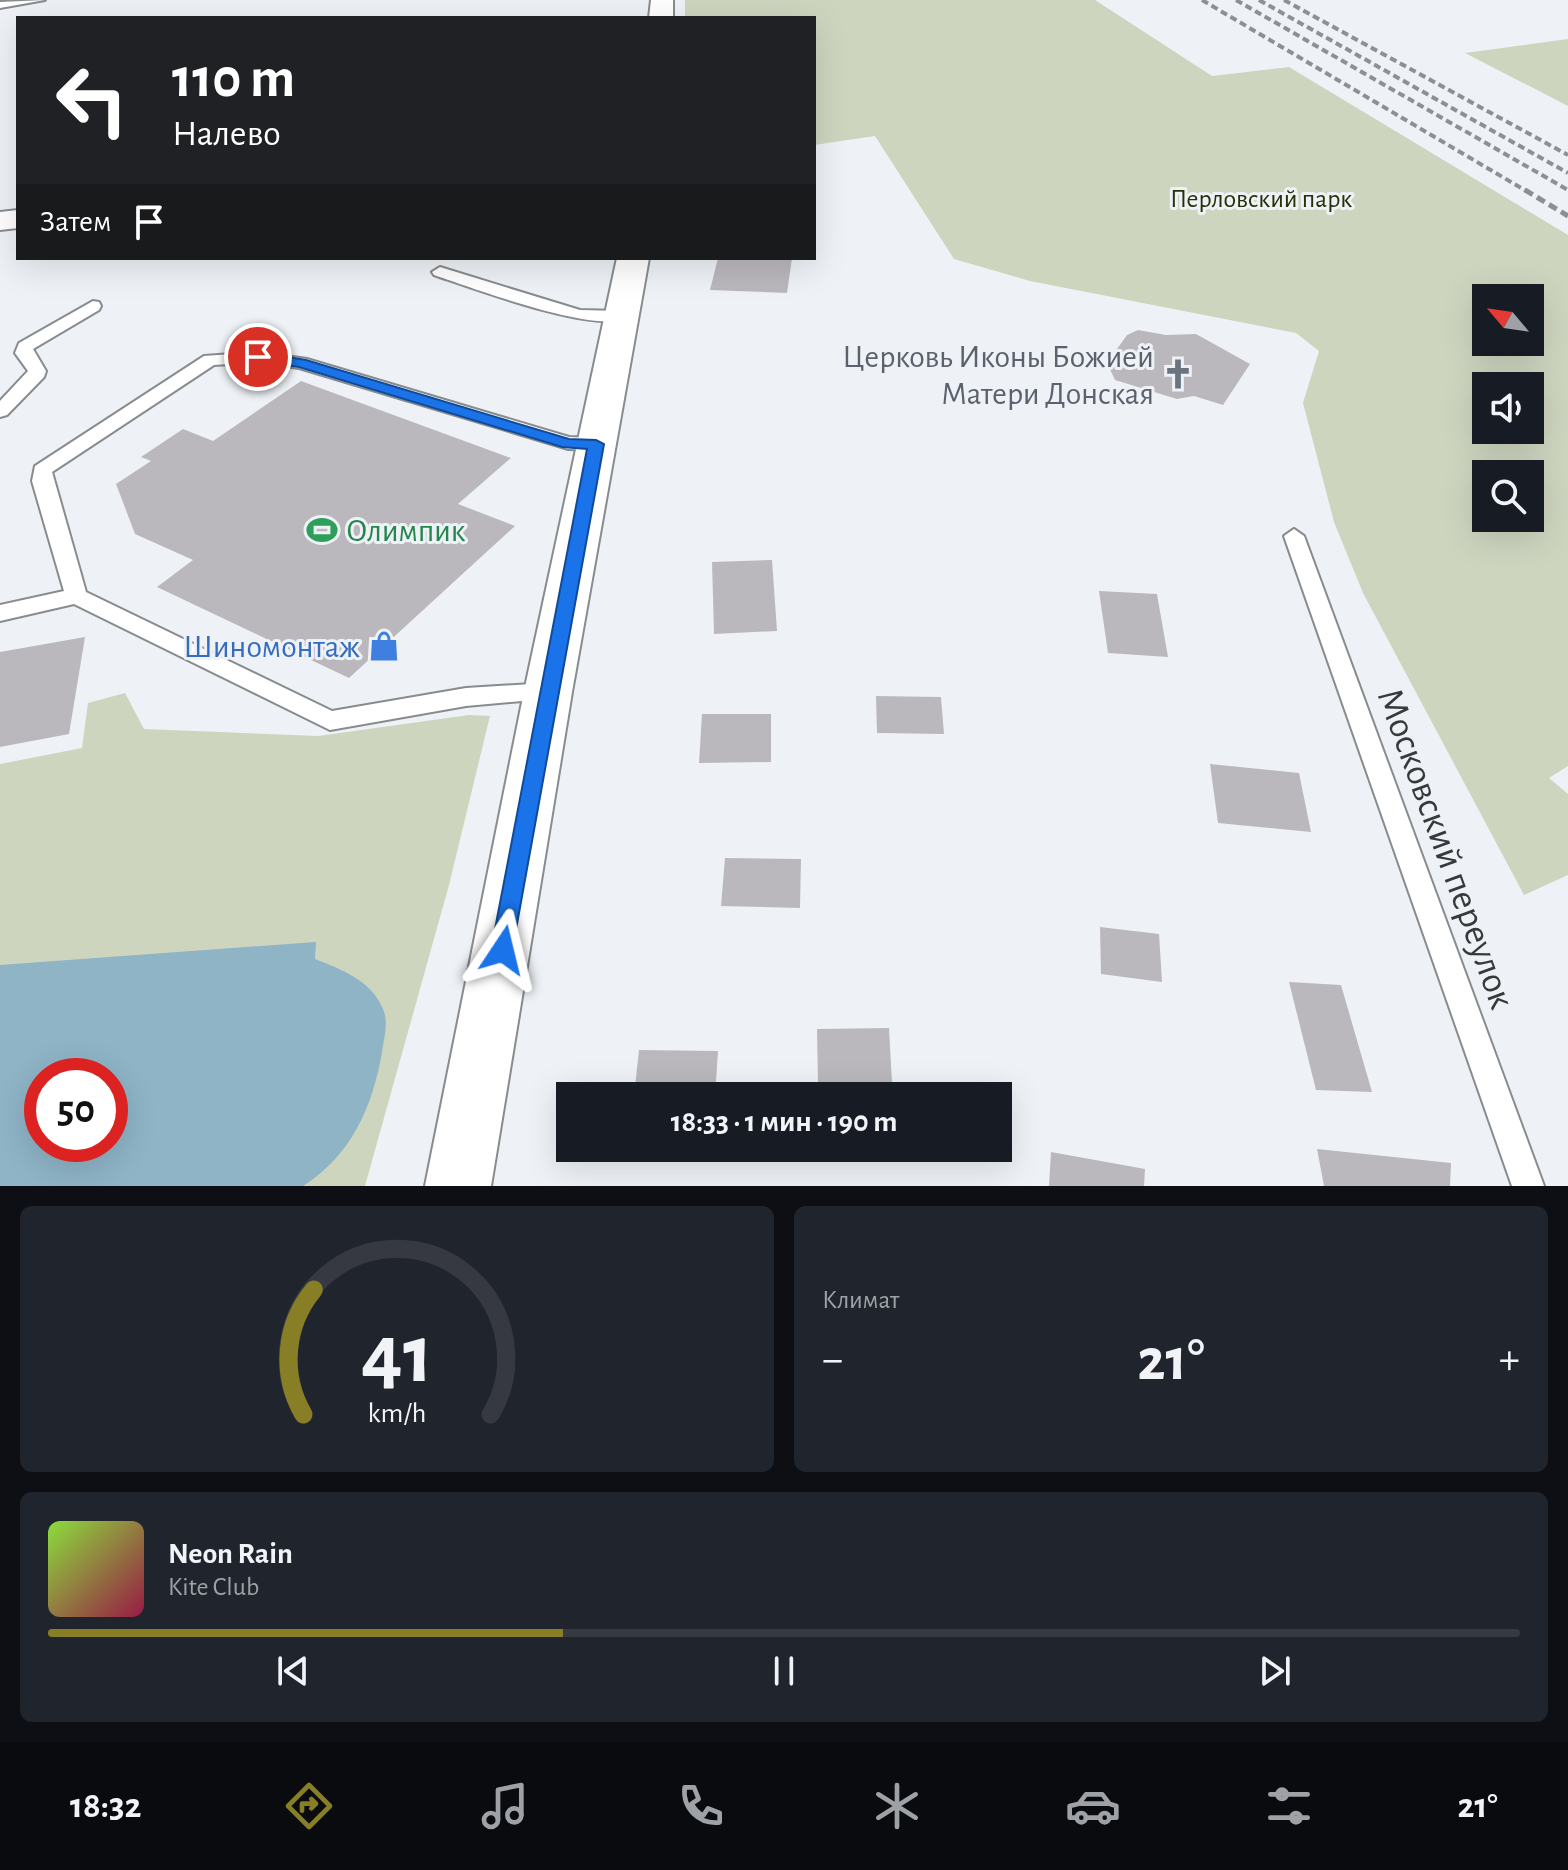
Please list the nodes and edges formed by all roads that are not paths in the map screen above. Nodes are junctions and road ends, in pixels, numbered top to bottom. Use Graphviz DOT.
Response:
graph roads {
  1 [pos="39,0"];
  2 [pos="0,5"];
  3 [pos="633,260"];
  4 [pos="440,272"];
  5 [pos="93,306"];
  6 [pos="620,316"];
  7 [pos="0,411"];
  8 [pos="596,444"];
  9 [pos="1294,536"];
  10 [pos="76,596"];
  11 [pos="0,613"];
  12 [pos="548,692"];
  13 [pos="458,1186"];
  14 [pos="1528,1186"];
  1 -- 2 [label="lane"];
  3 -- 6 [label="main road"];
  4 -- 6 [label="lane"];
  5 -- 7 [label="lane"];
  6 -- 8 [label="main road"];
  8 -- 10 [label="lane"];
  8 -- 12 [label="main road"];
  9 -- 14 [label="lane, Московский переулок"];
  10 -- 11 [label="lane"];
  10 -- 12 [label="lane"];
  12 -- 13 [label="main road"];
}
